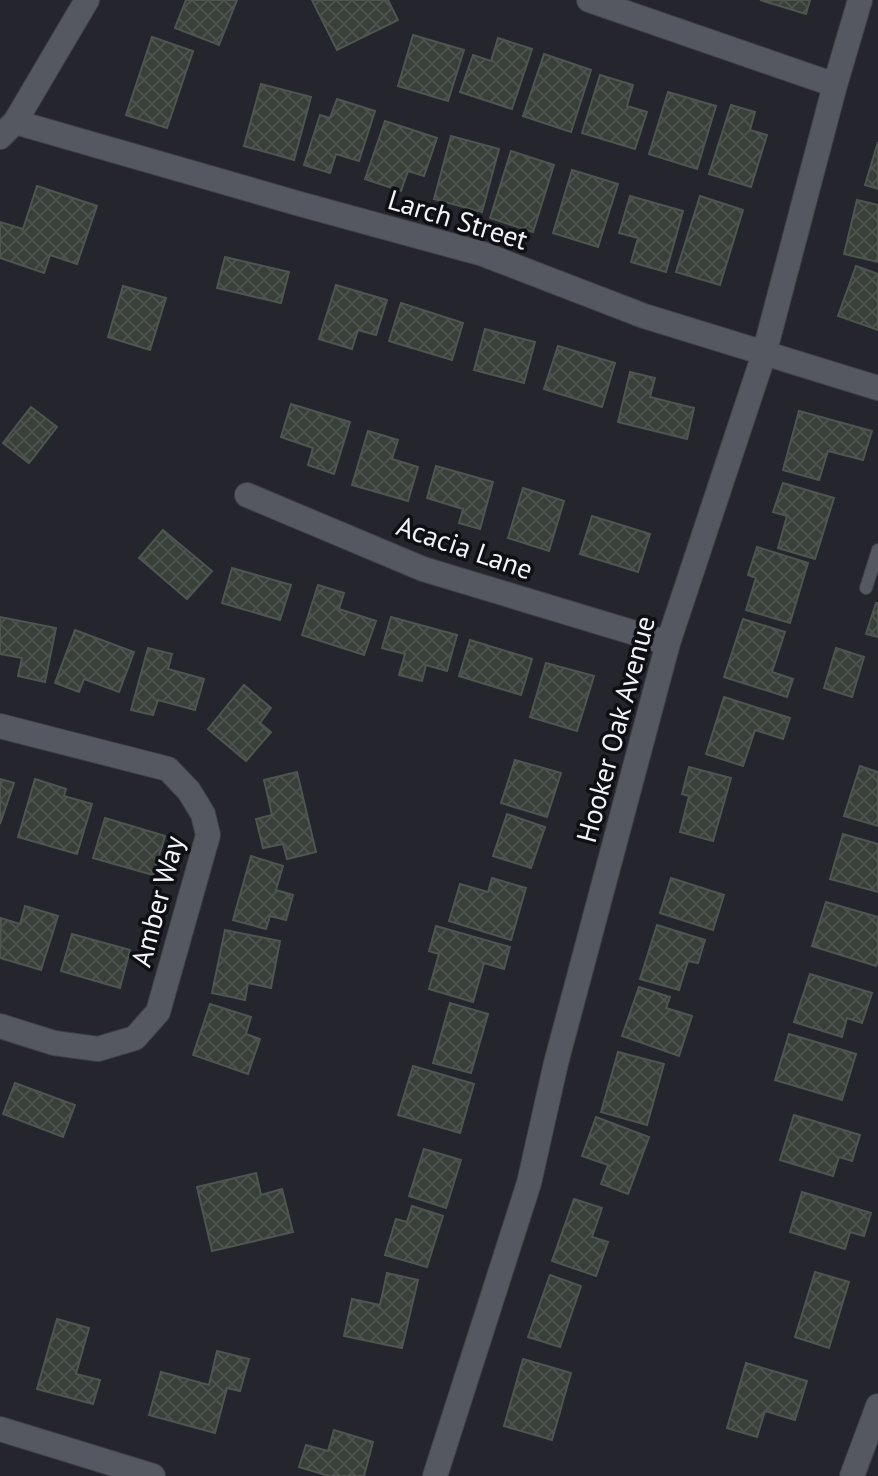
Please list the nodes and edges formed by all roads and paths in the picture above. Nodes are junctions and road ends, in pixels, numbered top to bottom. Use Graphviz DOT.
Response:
graph roads {
  1 [pos="87,0"];
  2 [pos="589,0"];
  3 [pos="860,0"];
  4 [pos="835,85"];
  5 [pos="8,130"];
  6 [pos="764,354"];
  7 [pos="878,388"];
  8 [pos="247,495"];
  9 [pos="878,550"];
  10 [pos="866,588"];
  11 [pos="668,643"];
  12 [pos="0,726"];
  13 [pos="0,1026"];
  14 [pos="878,1406"];
  15 [pos="0,1429"];
  16 [pos="144,1475"];
  17 [pos="435,1476"];
  18 [pos="852,1476"];
  1 -- 5 [label="street"];
  2 -- 4 [label="street"];
  3 -- 4 [label="street, Hooker Oak Avenue"];
  4 -- 6 [label="street, Hooker Oak Avenue"];
  5 -- 6 [label="street, Larch Street"];
  6 -- 7 [label="street, Larch Street"];
  6 -- 11 [label="street, Hooker Oak Avenue"];
  8 -- 11 [label="street, Acacia Lane"];
  9 -- 10 [label="lane"];
  11 -- 17 [label="street, Hooker Oak Avenue"];
  12 -- 13 [label="street, Amber Way"];
  14 -- 18 [label="street"];
  15 -- 16 [label="street"];
}
